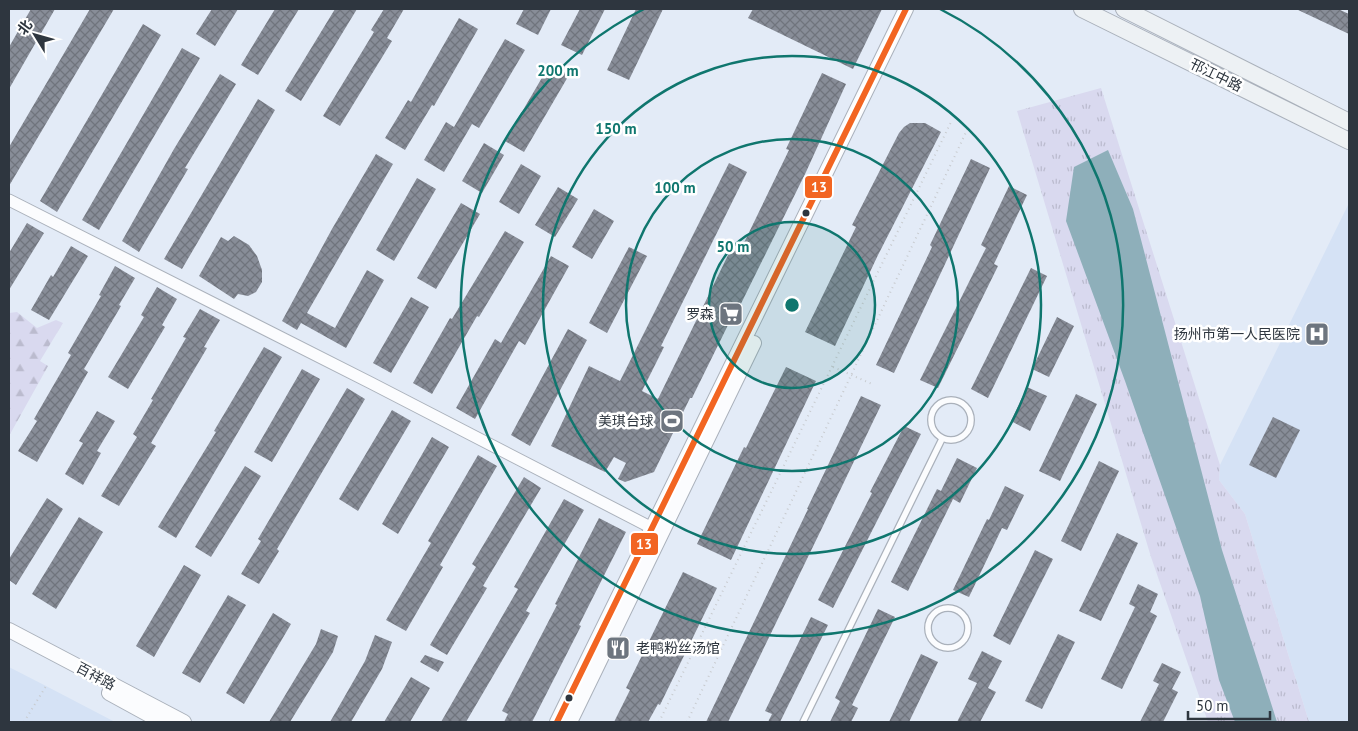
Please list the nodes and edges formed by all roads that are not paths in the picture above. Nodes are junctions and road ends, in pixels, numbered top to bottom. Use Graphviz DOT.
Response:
graph roads {
  1 [pos="906,9"];
  2 [pos="917,9"];
  3 [pos="1082,9"];
  4 [pos="1124,9"];
  5 [pos="1349,122"];
  6 [pos="1349,142"];
  7 [pos="9,200"];
  8 [pos="942,439"];
  9 [pos="652,528"];
  10 [pos="968,625"];
  11 [pos="9,630"];
  12 [pos="9,640"];
  13 [pos="162,722"];
  14 [pos="184,722"];
  15 [pos="557,722"];
  16 [pos="570,722"];
  17 [pos="803,722"];
  1 -- 9 [label="street"];
  2 -- 16 [label="street"];
  3 -- 6 [label="main road, 邗江中路"];
  4 -- 5 [label="main road, 邗江中路"];
  7 -- 9 [label="street"];
  8 -- 8 [label="lane"];
  8 -- 17 [label="lane"];
  9 -- 15 [label="street"];
  10 -- 10 [label="lane"];
  11 -- 14 [label="street, 百祥路"];
  12 -- 13 [label="street, 百祥路"];
}
